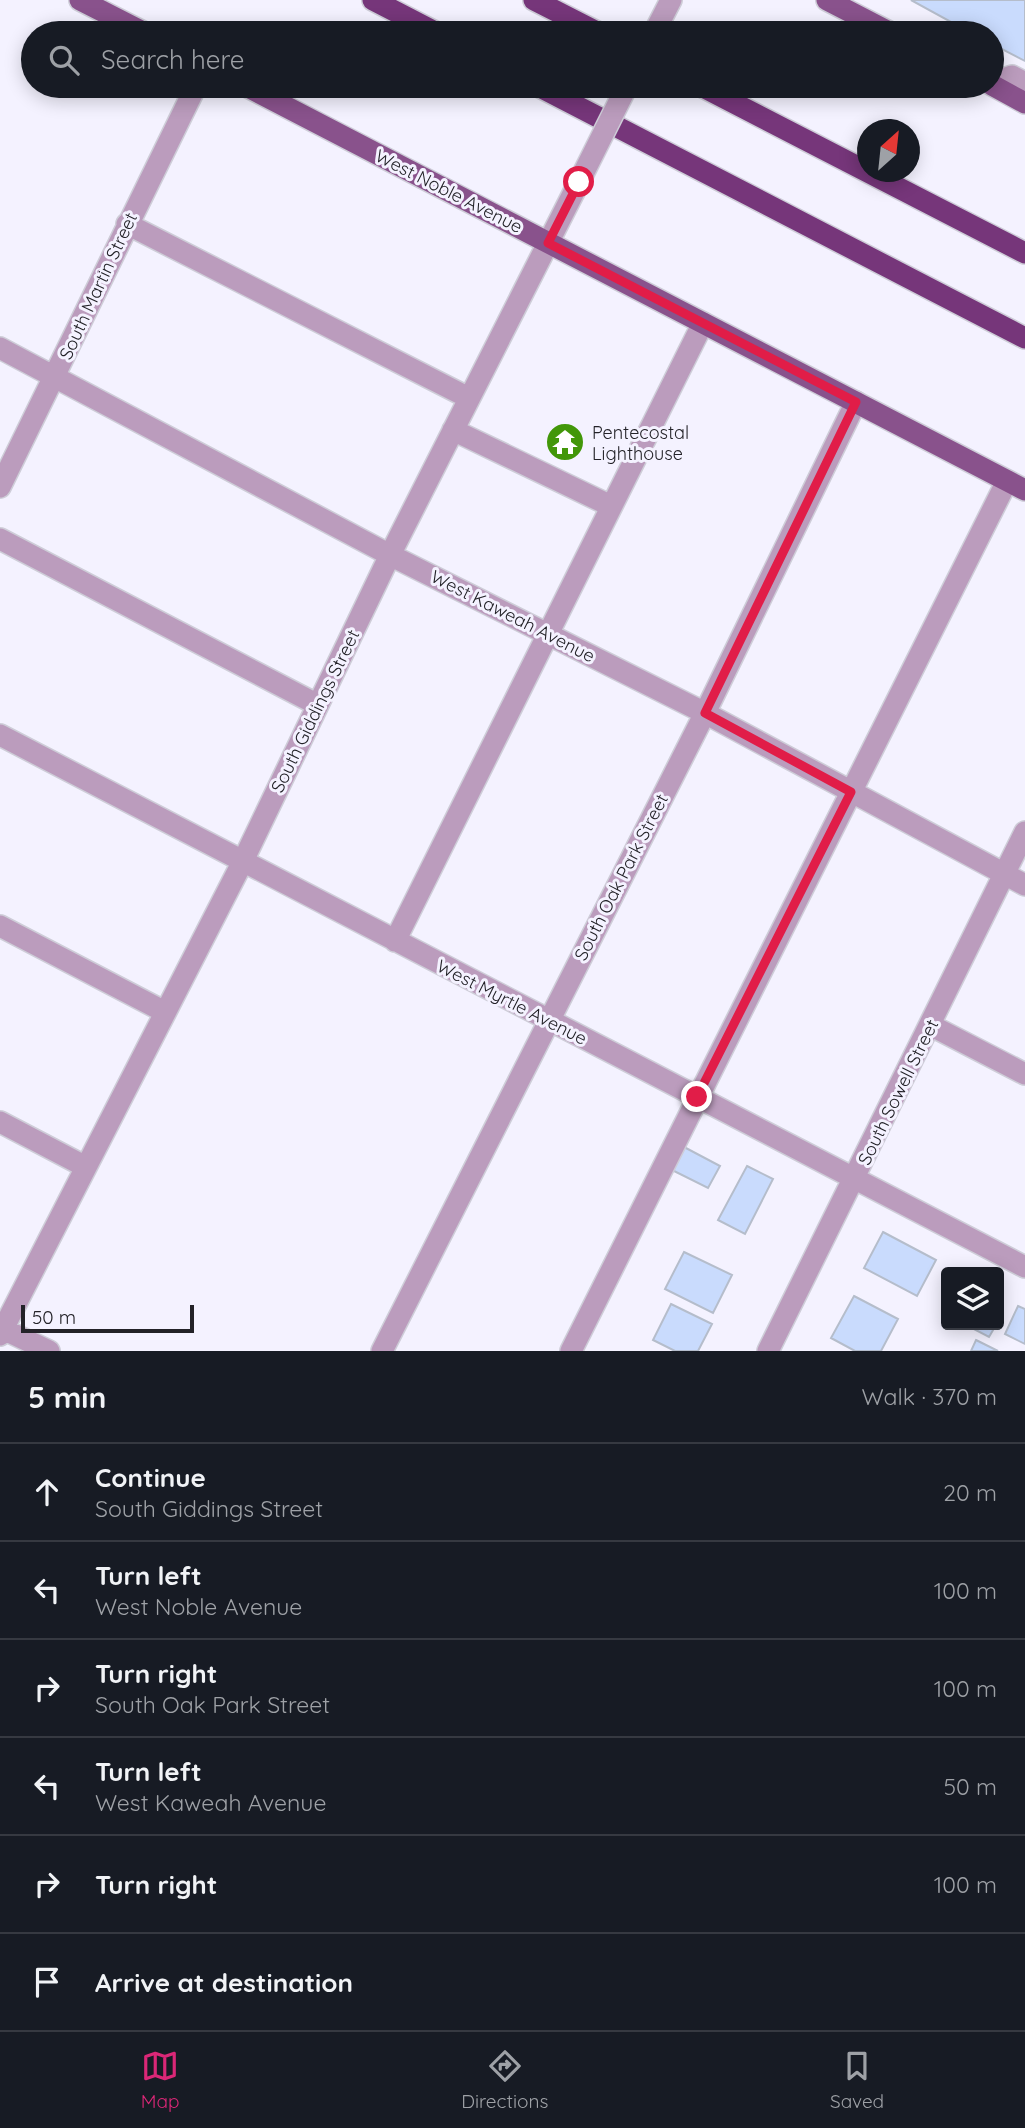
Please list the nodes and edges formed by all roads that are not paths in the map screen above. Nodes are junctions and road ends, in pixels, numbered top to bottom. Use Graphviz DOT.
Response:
graph roads {
  1 [pos="80,0"];
  2 [pos="373,0"];
  3 [pos="534,0"];
  4 [pos="827,0"];
  5 [pos="669,3"];
  6 [pos="121,21"];
  7 [pos="414,21"];
  8 [pos="575,21"];
  9 [pos="660,21"];
  10 [pos="868,21"];
  11 [pos="1004,79"];
  12 [pos="1025,83"];
  13 [pos="1004,91"];
  14 [pos="191,98"];
  15 [pos="269,98"];
  16 [pos="561,98"];
  17 [pos="621,98"];
  18 [pos="724,98"];
  19 [pos="1025,103"];
  20 [pos="127,223"];
  21 [pos="548,243"];
  22 [pos="1025,253"];
  23 [pos="703,323"];
  24 [pos="1025,338"];
  25 [pos="0,348"];
  26 [pos="56,376"];
  27 [pos="469,398"];
  28 [pos="856,402"];
  29 [pos="453,430"];
  30 [pos="1016,485"];
  31 [pos="0,487"];
  32 [pos="611,506"];
  33 [pos="0,539"];
  34 [pos="390,555"];
  35 [pos="547,634"];
  36 [pos="318,705"];
  37 [pos="705,713"];
  38 [pos="0,735"];
  39 [pos="851,792"];
  40 [pos="1025,832"];
  41 [pos="242,863"];
  42 [pos="1004,874"];
  43 [pos="1025,885"];
  44 [pos="0,926"];
  45 [pos="395,941"];
  46 [pos="165,1012"];
  47 [pos="548,1020"];
  48 [pos="930,1025"];
  49 [pos="1025,1074"];
  50 [pos="697,1097"];
  51 [pos="0,1122"];
  52 [pos="86,1167"];
  53 [pos="856,1178"];
  54 [pos="1025,1267"];
  55 [pos="3,1323"];
  56 [pos="49,1351"];
  57 [pos="382,1351"];
  58 [pos="571,1351"];
  59 [pos="768,1351"];
  1 -- 6 [label="main road"];
  2 -- 7 [label="highway"];
  3 -- 8 [label="highway"];
  4 -- 10 [label="main road"];
  5 -- 9 [label="street"];
  11 -- 12 [label="street"];
  13 -- 19 [label="main road"];
  14 -- 20 [label="street, South Martin Street"];
  15 -- 21 [label="main road, West Noble Avenue"];
  16 -- 24 [label="highway"];
  17 -- 21 [label="street, South Giddings Street, bridge"];
  18 -- 22 [label="highway"];
  20 -- 26 [label="street, South Martin Street"];
  20 -- 27 [label="street"];
  21 -- 23 [label="main road, West Noble Avenue"];
  21 -- 27 [label="street, South Giddings Street"];
  23 -- 28 [label="main road, West Noble Avenue"];
  23 -- 32 [label="street"];
  25 -- 26 [label="street, West Kaweah Avenue"];
  26 -- 31 [label="street, South Martin Street"];
  26 -- 34 [label="street, West Kaweah Avenue"];
  27 -- 29 [label="street, South Giddings Street"];
  28 -- 30 [label="main road, West Noble Avenue"];
  28 -- 37 [label="street, South Oak Park Street"];
  29 -- 32 [label="street"];
  29 -- 34 [label="street, South Giddings Street"];
  30 -- 39 [label="street"];
  32 -- 35 [label="street"];
  33 -- 36 [label="street"];
  34 -- 35 [label="street, West Kaweah Avenue"];
  34 -- 36 [label="street, South Giddings Street"];
  35 -- 37 [label="street, West Kaweah Avenue"];
  35 -- 45 [label="street"];
  36 -- 41 [label="street, South Giddings Street"];
  37 -- 39 [label="street, West Kaweah Avenue"];
  37 -- 47 [label="street, South Oak Park Street"];
  38 -- 41 [label="street, West Myrtle Avenue"];
  39 -- 42 [label="street, West Kaweah Avenue"];
  39 -- 50 [label="street"];
  40 -- 42 [label="street, South Sowell Street"];
  41 -- 45 [label="street, West Myrtle Avenue"];
  41 -- 46 [label="street, South Giddings Street"];
  42 -- 43 [label="street, West Kaweah Avenue"];
  42 -- 48 [label="street, South Sowell Street"];
  44 -- 46 [label="street"];
  45 -- 47 [label="street, West Myrtle Avenue"];
  46 -- 52 [label="street, South Giddings Street"];
  47 -- 50 [label="street, West Myrtle Avenue"];
  47 -- 57 [label="street, South Oak Park Street"];
  48 -- 49 [label="street"];
  48 -- 53 [label="street, South Sowell Street"];
  50 -- 53 [label="street, West Myrtle Avenue"];
  50 -- 58 [label="street"];
  51 -- 52 [label="street"];
  52 -- 55 [label="street, South Giddings Street"];
  53 -- 54 [label="street, West Myrtle Avenue"];
  53 -- 59 [label="street, South Sowell Street"];
  55 -- 56 [label="street"];
}
